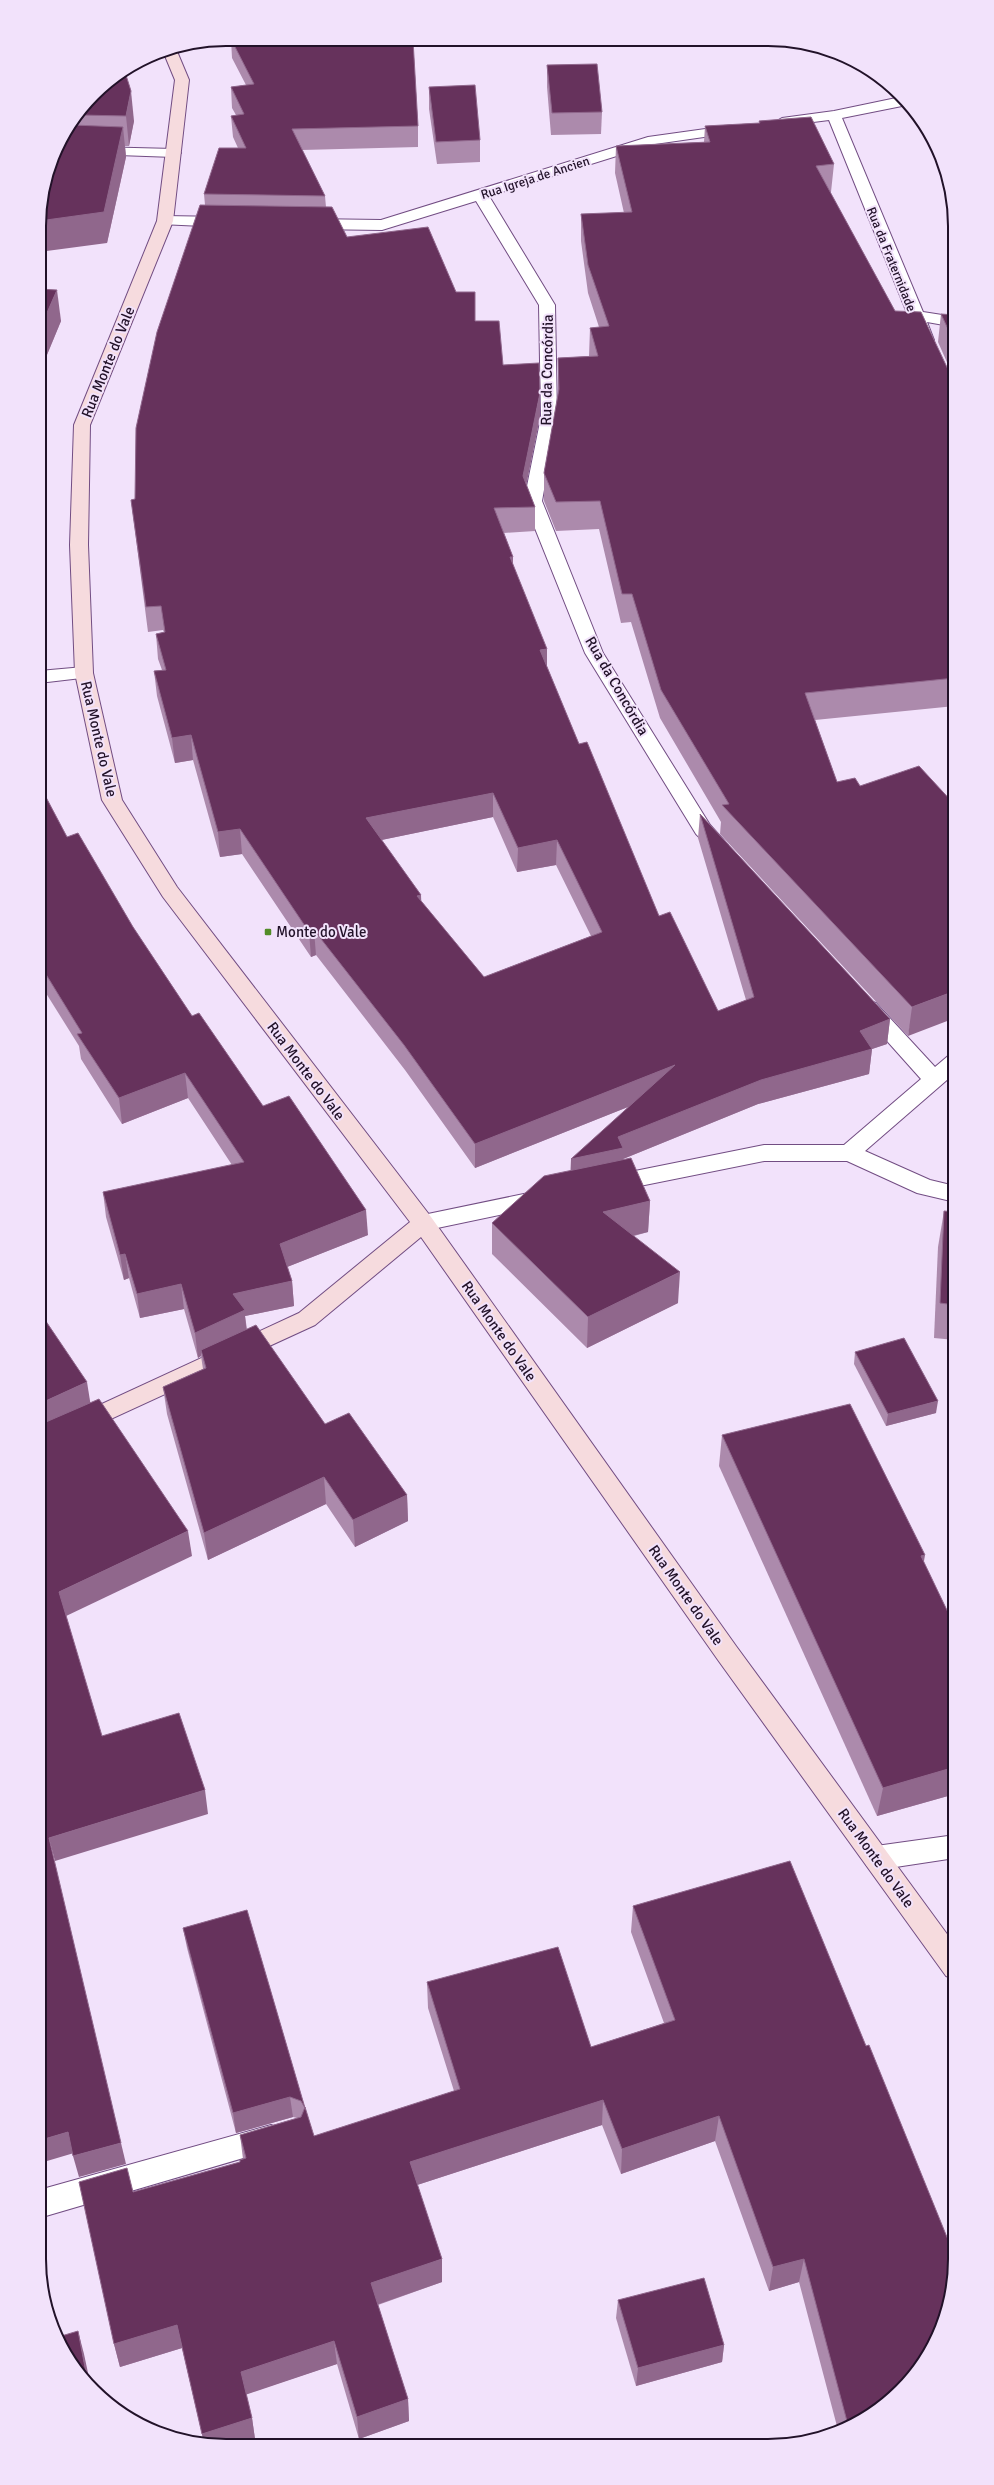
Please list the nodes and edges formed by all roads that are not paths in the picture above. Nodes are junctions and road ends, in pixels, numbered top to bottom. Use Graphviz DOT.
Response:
graph roads {
  1 [pos="172,55"];
  2 [pos="898,102"];
  3 [pos="834,115"];
  4 [pos="771,124"];
  5 [pos="748,127"];
  6 [pos="80,151"];
  7 [pos="174,153"];
  8 [pos="480,195"];
  9 [pos="165,221"];
  10 [pos="243,223"];
  11 [pos="297,224"];
  12 [pos="916,316"];
  13 [pos="948,321"];
  14 [pos="932,352"];
  15 [pos="84,673"];
  16 [pos="46,676"];
  17 [pos="730,858"];
  18 [pos="858,997"];
  19 [pos="948,1066"];
  20 [pos="933,1078"];
  21 [pos="849,1153"];
  22 [pos="594,1188"];
  23 [pos="948,1192"];
  24 [pos="562,1194"];
  25 [pos="423,1223"];
  26 [pos="46,1440"];
  27 [pos="948,1847"];
  28 [pos="876,1858"];
  29 [pos="948,1957"];
  30 [pos="293,2131"];
  31 [pos="46,2202"];
  1 -- 7 [label="street, Rua Monte do Vale"];
  2 -- 3 [label="street"];
  3 -- 4 [label="street"];
  3 -- 12 [label="street, Rua da Fraternidade"];
  5 -- 8 [label="street, Rua Igreja de Ancien"];
  6 -- 7 [label="street"];
  7 -- 9 [label="street, Rua Monte do Vale"];
  8 -- 11 [label="street, Rua Igreja de Ancien"];
  8 -- 17 [label="street, Rua da Concórdia"];
  9 -- 10 [label="street"];
  9 -- 15 [label="street, Rua Monte do Vale"];
  12 -- 13 [label="street"];
  12 -- 14 [label="street, Rua da Fraternidade"];
  15 -- 16 [label="street"];
  15 -- 25 [label="street, Rua Monte do Vale"];
  18 -- 20 [label="street"];
  19 -- 20 [label="street"];
  20 -- 21 [label="street"];
  21 -- 22 [label="street"];
  21 -- 23 [label="street"];
  24 -- 25 [label="street"];
  25 -- 26 [label="street"];
  25 -- 28 [label="street, Rua Monte do Vale"];
  27 -- 28 [label="street"];
  28 -- 29 [label="street, Rua Monte do Vale"];
  30 -- 31 [label="street"];
}
